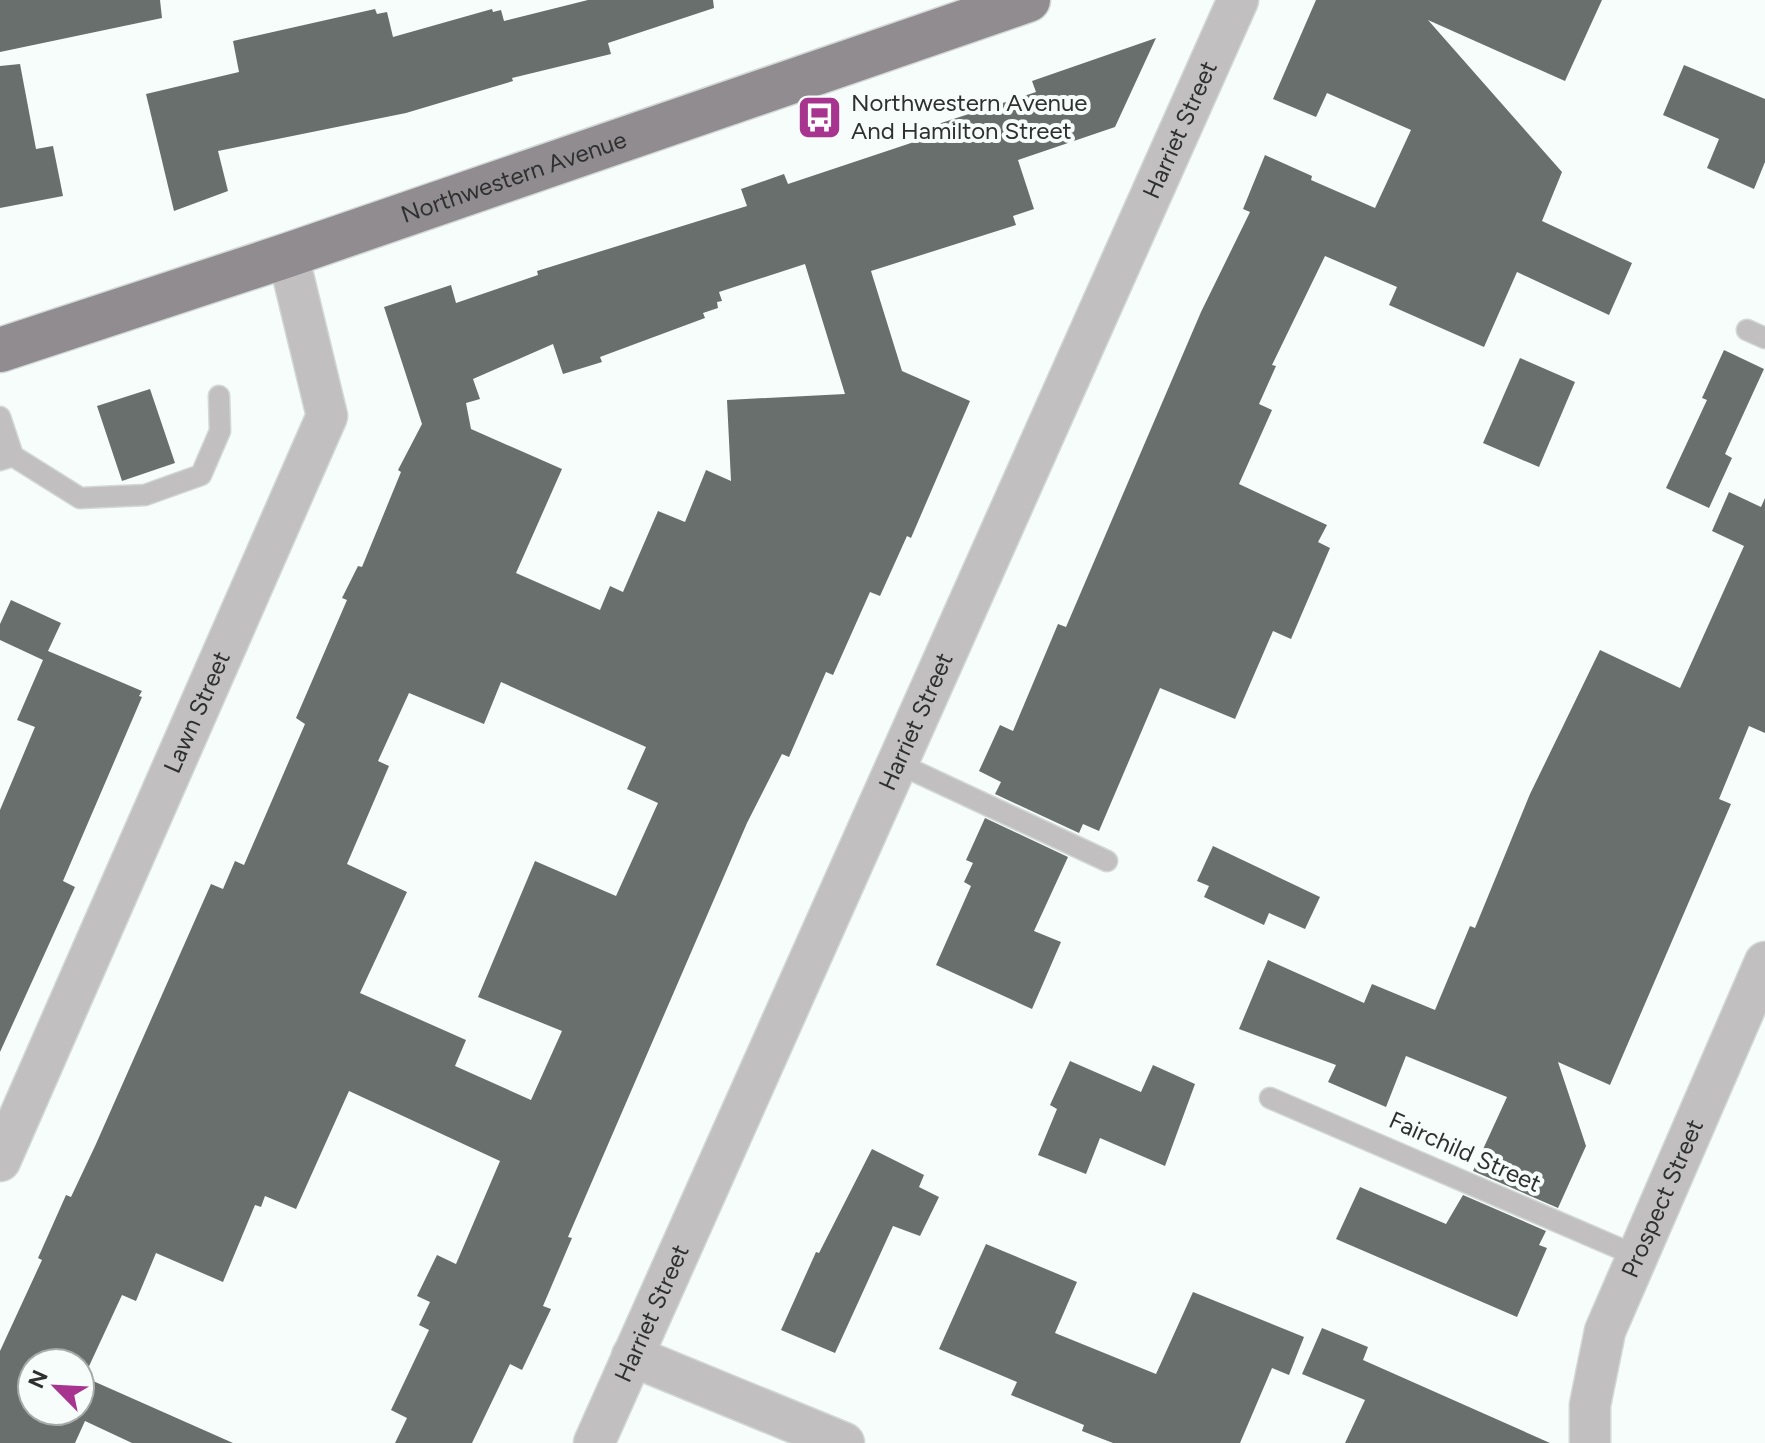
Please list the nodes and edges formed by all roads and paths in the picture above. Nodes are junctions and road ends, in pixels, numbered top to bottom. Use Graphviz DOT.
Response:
graph roads {
  1 [pos="1028,0"];
  2 [pos="1238,0"];
  3 [pos="288,255"];
  4 [pos="0,350"];
  5 [pos="219,396"];
  6 [pos="0,417"];
  7 [pos="6,458"];
  8 [pos="897,763"];
  9 [pos="1107,861"];
  10 [pos="1765,962"];
  11 [pos="1270,1098"];
  12 [pos="0,1161"];
  13 [pos="1637,1256"];
  14 [pos="632,1356"];
  15 [pos="594,1443"];
  16 [pos="844,1443"];
  17 [pos="1590,1443"];
  1 -- 3 [label="main road, Northwestern Avenue"];
  2 -- 8 [label="street, Harriet Street"];
  3 -- 4 [label="main road, Northwestern Avenue"];
  3 -- 12 [label="street, Lawn Street"];
  5 -- 7 [label="lane"];
  6 -- 7 [label="lane"];
  8 -- 9 [label="lane"];
  8 -- 14 [label="street, Harriet Street"];
  10 -- 13 [label="street, Prospect Street"];
  11 -- 13 [label="lane, Fairchild Street"];
  13 -- 17 [label="street, Prospect Street"];
  14 -- 15 [label="street, Harriet Street"];
  14 -- 16 [label="street"];
}
